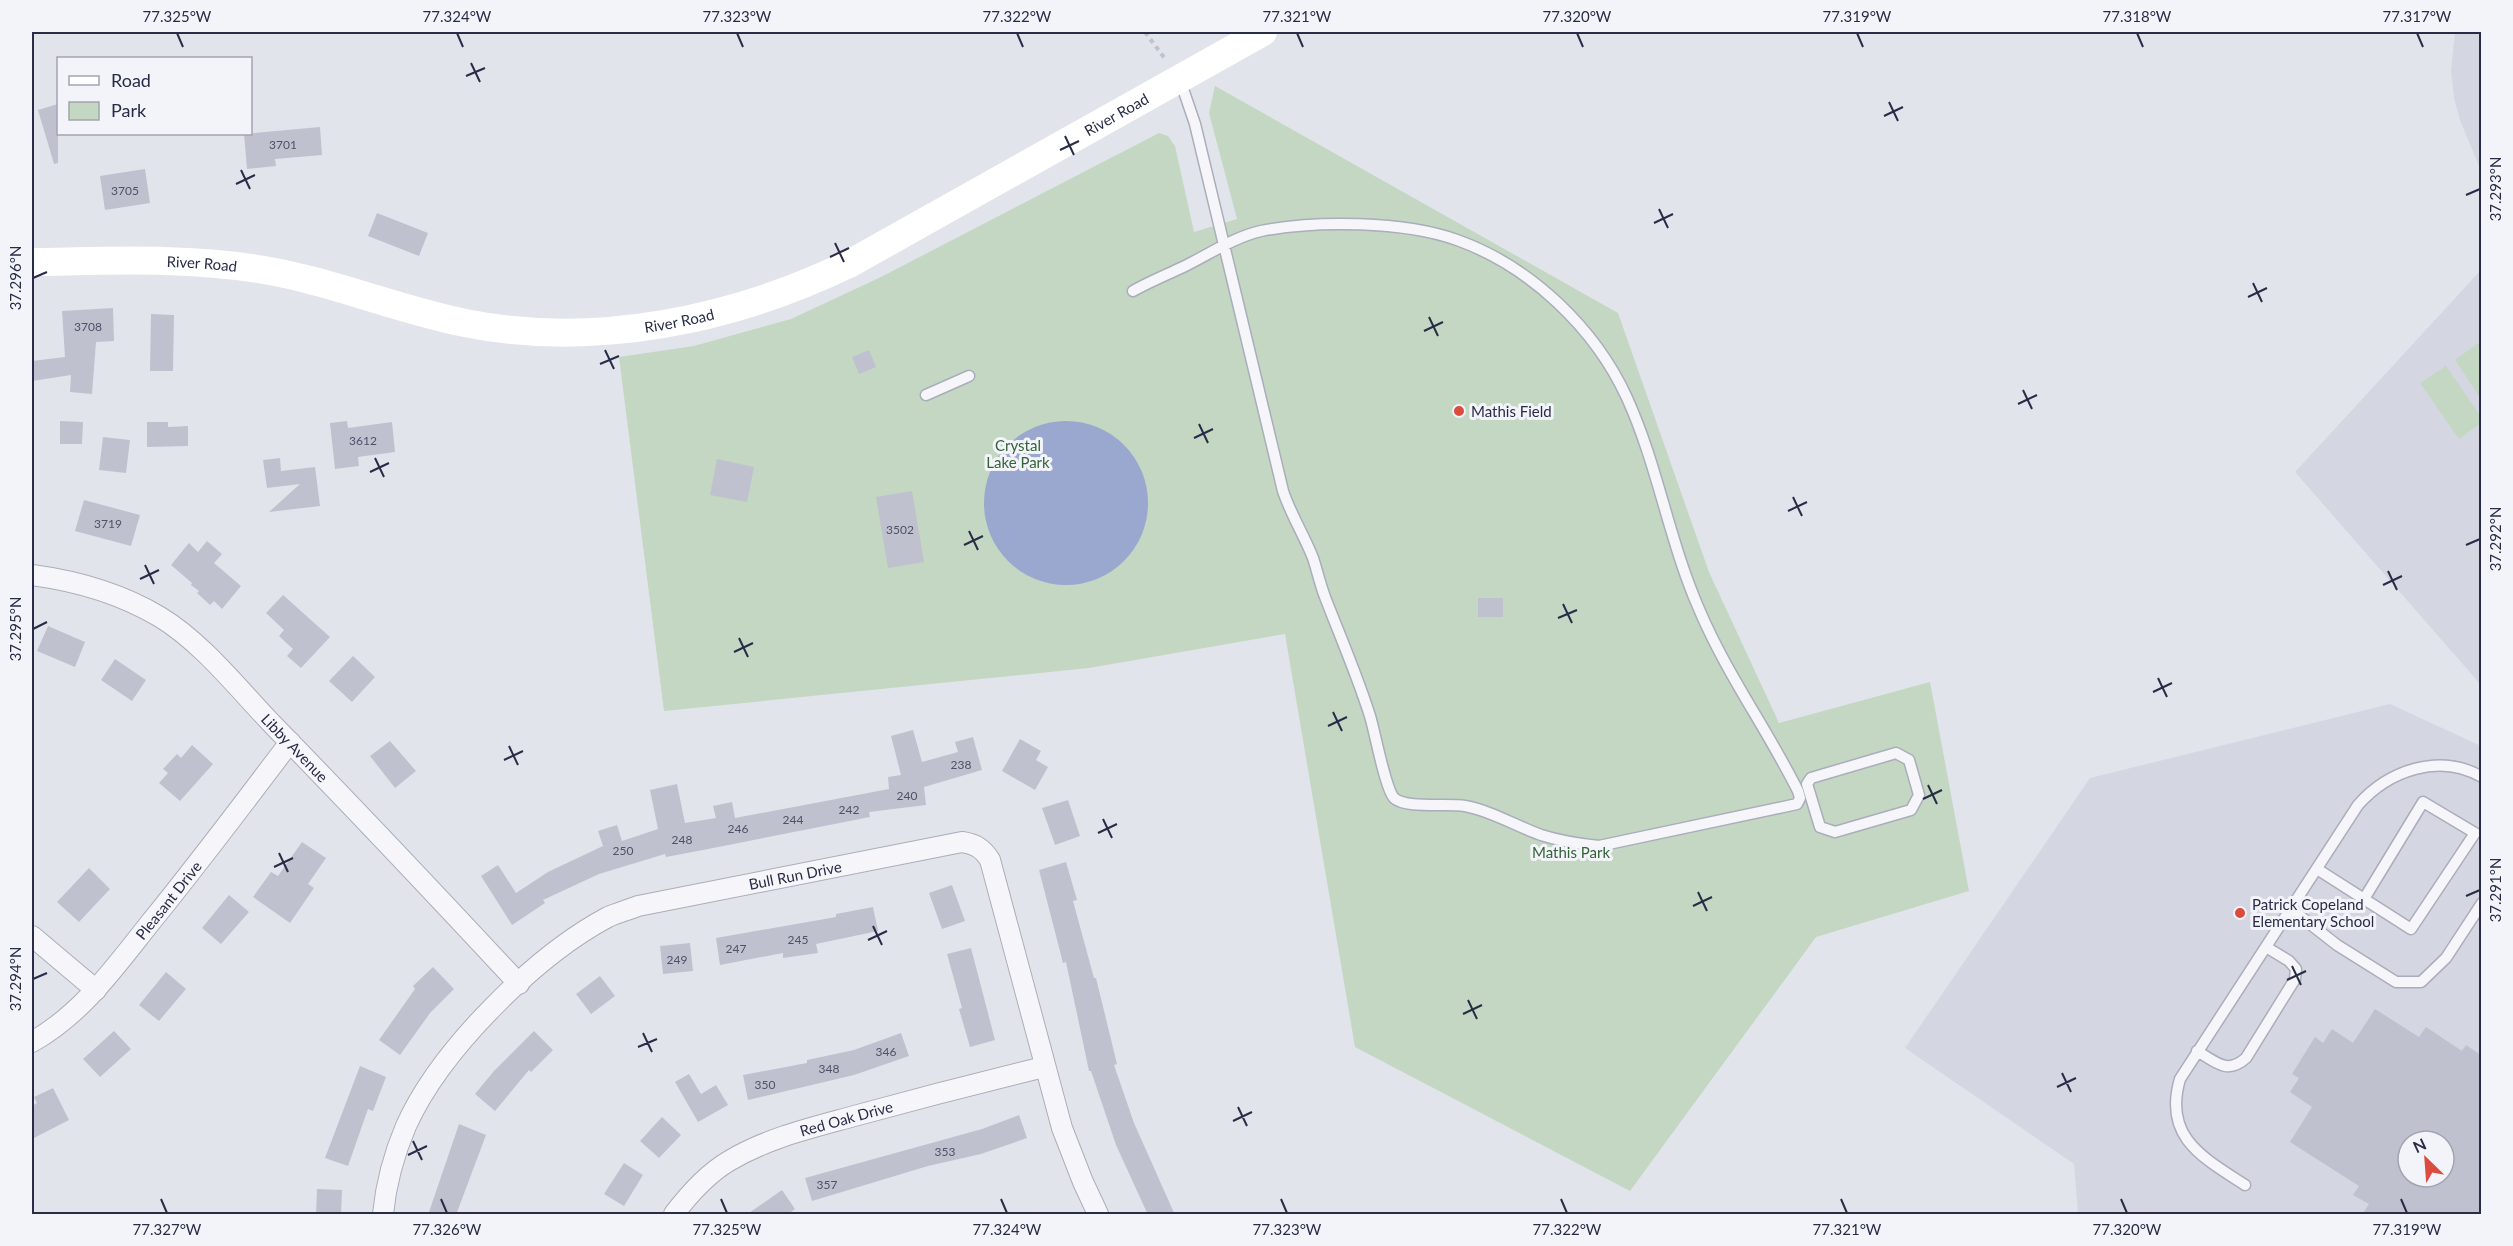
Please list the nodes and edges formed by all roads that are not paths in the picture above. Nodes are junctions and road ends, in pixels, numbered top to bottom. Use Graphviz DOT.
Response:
graph roads {
  1 [pos="1263,32"];
  2 [pos="1180,79"];
  3 [pos="1224,245"];
  4 [pos="32,262"];
  5 [pos="1132,291"];
  6 [pos="969,376"];
  7 [pos="926,395"];
  8 [pos="32,575"];
  9 [pos="290,742"];
  10 [pos="2481,777"];
  11 [pos="1804,796"];
  12 [pos="2317,869"];
  13 [pos="2364,899"];
  14 [pos="2481,903"];
  15 [pos="2291,909"];
  16 [pos="32,936"];
  17 [pos="2266,947"];
  18 [pos="519,984"];
  19 [pos="96,990"];
  20 [pos="32,1042"];
  21 [pos="2197,1051"];
  22 [pos="1044,1066"];
  23 [pos="2245,1185"];
  24 [pos="383,1215"];
  25 [pos="674,1215"];
  26 [pos="1098,1215"];
  1 -- 2 [label="street, River Road"];
  2 -- 3 [label="lane"];
  2 -- 4 [label="street, River Road"];
  3 -- 5 [label="lane"];
  3 -- 11 [label="lane"];
  3 -- 11 [label="lane"];
  6 -- 7 [label="lane"];
  8 -- 9 [label="street, Libby Avenue"];
  9 -- 18 [label="street, Libby Avenue"];
  9 -- 19 [label="street, Pleasant Drive"];
  10 -- 12 [label="lane"];
  11 -- 11 [label="lane"];
  12 -- 13 [label="lane"];
  12 -- 15 [label="lane"];
  13 -- 13 [label="lane"];
  14 -- 15 [label="lane"];
  15 -- 17 [label="lane"];
  16 -- 19 [label="street"];
  17 -- 21 [label="lane"];
  17 -- 21 [label="lane"];
  18 -- 22 [label="street, Bull Run Drive"];
  18 -- 24 [label="street, Bull Run Drive"];
  19 -- 20 [label="street, Pleasant Drive"];
  21 -- 23 [label="lane"];
  22 -- 25 [label="street, Red Oak Drive"];
  22 -- 26 [label="street, Bull Run Drive"];
}
